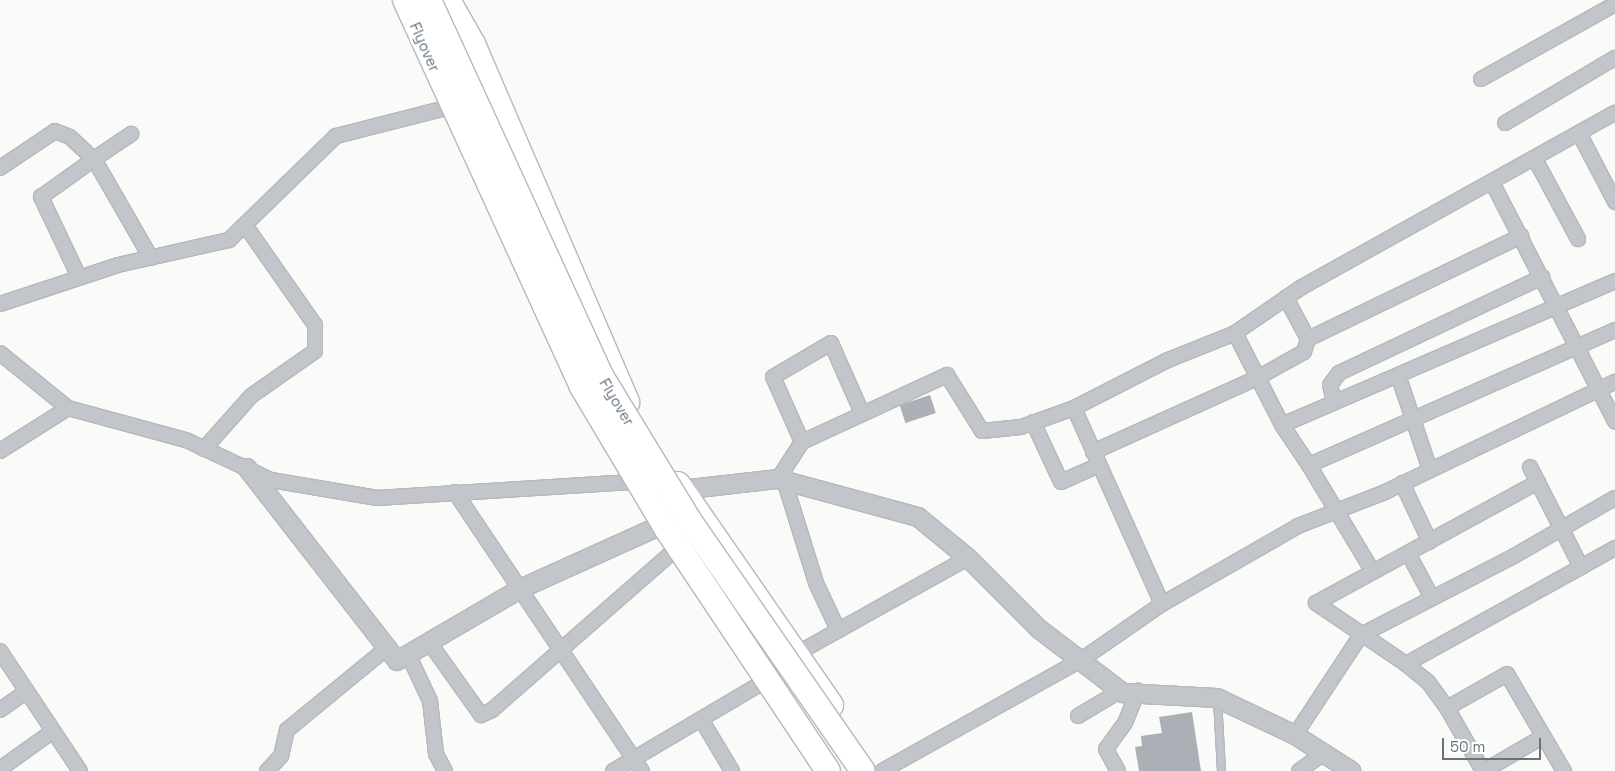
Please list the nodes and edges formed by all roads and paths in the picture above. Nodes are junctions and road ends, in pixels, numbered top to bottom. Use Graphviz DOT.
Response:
graph roads {
  1 [pos="429,0"];
  2 [pos="434,0"];
  3 [pos="448,0"];
  4 [pos="400,4"];
  5 [pos="1615,4"];
  6 [pos="1615,58"];
  7 [pos="1481,79"];
  8 [pos="446,108"];
  9 [pos="1615,114"];
  10 [pos="1505,123"];
  11 [pos="1580,133"];
  12 [pos="131,134"];
  13 [pos="94,159"];
  14 [pos="1535,159"];
  15 [pos="0,168"];
  16 [pos="1492,184"];
  17 [pos="1615,202"];
  18 [pos="245,225"];
  19 [pos="1521,236"];
  20 [pos="1578,239"];
  21 [pos="151,258"];
  22 [pos="79,277"];
  23 [pos="1542,277"];
  24 [pos="1615,281"];
  25 [pos="1286,298"];
  26 [pos="0,304"];
  27 [pos="1557,305"];
  28 [pos="1615,330"];
  29 [pos="1235,333"];
  30 [pos="1308,339"];
  31 [pos="1578,346"];
  32 [pos="0,353"];
  33 [pos="1398,374"];
  34 [pos="1259,377"];
  35 [pos="1615,382"];
  36 [pos="1600,388"];
  37 [pos="1334,401"];
  38 [pos="68,408"];
  39 [pos="1074,408"];
  40 [pos="862,413"];
  41 [pos="1412,419"];
  42 [pos="1615,421"];
  43 [pos="1033,422"];
  44 [pos="1282,425"];
  45 [pos="802,442"];
  46 [pos="204,449"];
  47 [pos="0,452"];
  48 [pos="1093,452"];
  49 [pos="1309,465"];
  50 [pos="1099,466"];
  51 [pos="1429,467"];
  52 [pos="1530,467"];
  53 [pos="247,468"];
  54 [pos="781,480"];
  55 [pos="632,482"];
  56 [pos="1402,482"];
  57 [pos="1538,482"];
  58 [pos="681,490"];
  59 [pos="455,492"];
  60 [pos="1615,498"];
  61 [pos="1338,509"];
  62 [pos="658,527"];
  63 [pos="1561,529"];
  64 [pos="1430,542"];
  65 [pos="1615,548"];
  66 [pos="675,550"];
  67 [pos="1408,553"];
  68 [pos="968,558"];
  69 [pos="1581,567"];
  70 [pos="1373,572"];
  71 [pos="520,589"];
  72 [pos="1432,598"];
  73 [pos="1162,604"];
  74 [pos="838,630"];
  75 [pos="1361,635"];
  76 [pos="429,642"];
  77 [pos="790,645"];
  78 [pos="387,648"];
  79 [pos="562,649"];
  80 [pos="0,652"];
  81 [pos="408,654"];
  82 [pos="1081,660"];
  83 [pos="747,662"];
  84 [pos="1406,664"];
  85 [pos="762,683"];
  86 [pos="1114,686"];
  87 [pos="27,691"];
  88 [pos="1138,691"];
  89 [pos="1217,698"];
  90 [pos="1447,708"];
  91 [pos="0,710"];
  92 [pos="1078,716"];
  93 [pos="701,719"];
  94 [pos="53,731"];
  95 [pos="1296,735"];
  96 [pos="1544,736"];
  97 [pos="1325,752"];
  98 [pos="633,758"];
  99 [pos="0,769"];
  100 [pos="80,771"];
  101 [pos="267,771"];
  102 [pos="445,771"];
  103 [pos="613,771"];
  104 [pos="642,771"];
  105 [pos="732,771"];
  106 [pos="821,771"];
  107 [pos="828,771"];
  108 [pos="862,771"];
  109 [pos="876,771"];
  110 [pos="882,771"];
  111 [pos="1118,771"];
  112 [pos="1221,771"];
  113 [pos="1299,771"];
  114 [pos="1352,771"];
  115 [pos="1484,771"];
  116 [pos="1564,771"];
  1 -- 108 [label="highway, Flyover, bridge"];
  2 -- 4 [label="highway"];
  3 -- 58 [label="highway"];
  4 -- 8 [label="highway"];
  4 -- 107 [label="highway, Flyover, bridge"];
  5 -- 7 [label="street"];
  6 -- 10 [label="street"];
  8 -- 18 [label="street"];
  8 -- 55 [label="highway"];
  9 -- 11 [label="street"];
  11 -- 14 [label="street"];
  11 -- 17 [label="street"];
  12 -- 13 [label="street"];
  13 -- 15 [label="street"];
  13 -- 21 [label="street"];
  13 -- 22 [label="street"];
  14 -- 16 [label="street"];
  14 -- 20 [label="street"];
  16 -- 19 [label="street"];
  16 -- 25 [label="street"];
  18 -- 21 [label="street"];
  18 -- 46 [label="street"];
  19 -- 23 [label="street"];
  19 -- 30 [label="street"];
  21 -- 22 [label="street"];
  22 -- 26 [label="street"];
  23 -- 27 [label="street"];
  23 -- 37 [label="street"];
  24 -- 27 [label="street"];
  25 -- 29 [label="street"];
  25 -- 30 [label="street"];
  27 -- 31 [label="street"];
  27 -- 33 [label="street"];
  28 -- 31 [label="street"];
  29 -- 34 [label="street"];
  29 -- 39 [label="street"];
  30 -- 34 [label="street"];
  31 -- 36 [label="street"];
  31 -- 41 [label="street"];
  32 -- 38 [label="street"];
  33 -- 37 [label="street"];
  33 -- 41 [label="street"];
  34 -- 44 [label="street"];
  34 -- 48 [label="street"];
  35 -- 36 [label="street"];
  36 -- 42 [label="street"];
  36 -- 51 [label="street"];
  37 -- 44 [label="street"];
  38 -- 46 [label="street"];
  38 -- 47 [label="street"];
  39 -- 43 [label="street"];
  39 -- 48 [label="street"];
  40 -- 43 [label="street"];
  40 -- 45 [label="street"];
  40 -- 45 [label="street"];
  41 -- 49 [label="street"];
  41 -- 51 [label="street"];
  43 -- 50 [label="street"];
  44 -- 49 [label="street"];
  45 -- 54 [label="street"];
  46 -- 53 [label="street"];
  48 -- 50 [label="street"];
  49 -- 61 [label="street"];
  50 -- 73 [label="street"];
  51 -- 56 [label="street"];
  52 -- 57 [label="street"];
  53 -- 59 [label="street"];
  53 -- 78 [label="street"];
  54 -- 58 [label="street"];
  54 -- 68 [label="street"];
  54 -- 74 [label="street"];
  55 -- 59 [label="street"];
  55 -- 62 [label="highway"];
  56 -- 61 [label="street"];
  56 -- 64 [label="street"];
  57 -- 63 [label="street"];
  57 -- 64 [label="street"];
  58 -- 62 [label="street"];
  58 -- 77 [label="highway"];
  59 -- 71 [label="street"];
  60 -- 63 [label="street"];
  61 -- 70 [label="street"];
  61 -- 73 [label="street"];
  62 -- 66 [label="highway"];
  62 -- 71 [label="street"];
  63 -- 69 [label="street"];
  63 -- 72 [label="street"];
  64 -- 67 [label="street"];
  65 -- 69 [label="street"];
  66 -- 79 [label="street"];
  66 -- 83 [label="highway"];
  67 -- 70 [label="street"];
  67 -- 72 [label="street"];
  68 -- 74 [label="street"];
  68 -- 82 [label="street"];
  69 -- 84 [label="street"];
  70 -- 75 [label="street"];
  71 -- 76 [label="street"];
  71 -- 79 [label="street"];
  72 -- 75 [label="street"];
  73 -- 82 [label="street"];
  74 -- 77 [label="street"];
  75 -- 84 [label="street"];
  75 -- 95 [label="street"];
  76 -- 79 [label="street"];
  76 -- 81 [label="street"];
  77 -- 83 [label="highway"];
  77 -- 109 [label="highway"];
  78 -- 81 [label="street"];
  78 -- 101 [label="street"];
  79 -- 98 [label="street"];
  80 -- 87 [label="street"];
  81 -- 102 [label="street"];
  82 -- 86 [label="street"];
  82 -- 110 [label="street"];
  83 -- 85 [label="highway"];
  84 -- 90 [label="street"];
  85 -- 93 [label="street"];
  85 -- 106 [label="highway"];
  86 -- 88 [label="street"];
  86 -- 92 [label="street"];
  87 -- 91 [label="street"];
  87 -- 94 [label="street"];
  88 -- 89 [label="street"];
  88 -- 111 [label="street"];
  89 -- 95 [label="street"];
  89 -- 112 [label="lane"];
  90 -- 96 [label="street"];
  90 -- 115 [label="street"];
  93 -- 98 [label="street"];
  93 -- 105 [label="street"];
  94 -- 99 [label="street"];
  94 -- 100 [label="street"];
  95 -- 97 [label="street"];
  96 -- 115 [label="street"];
  96 -- 116 [label="street"];
  97 -- 113 [label="street"];
  97 -- 114 [label="street"];
  98 -- 103 [label="street"];
  98 -- 104 [label="street"];
}
